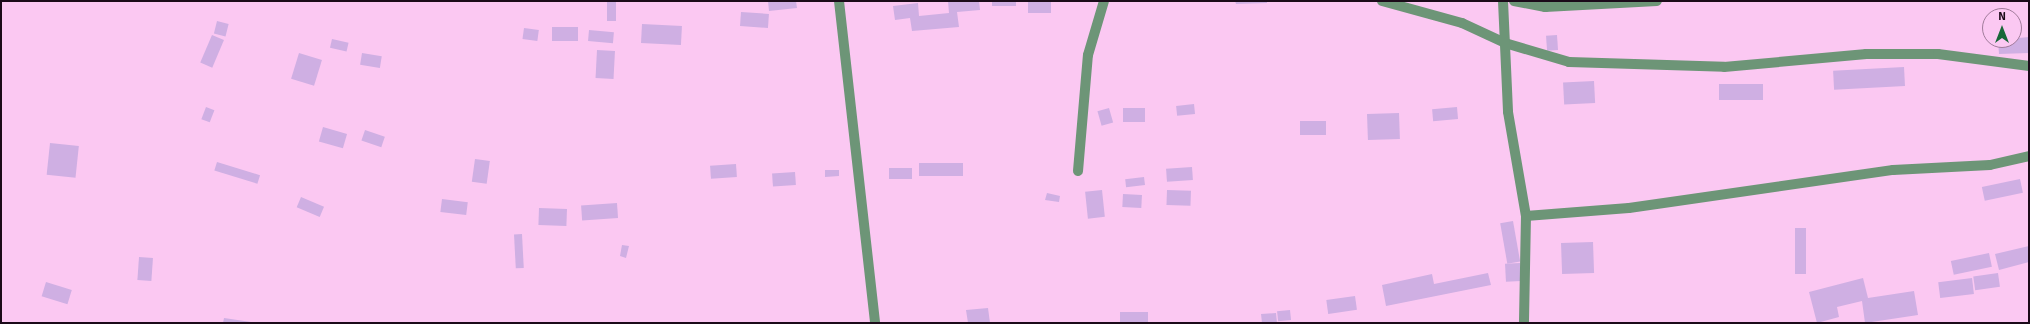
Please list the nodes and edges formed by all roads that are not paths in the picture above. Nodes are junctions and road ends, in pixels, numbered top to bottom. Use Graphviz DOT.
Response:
graph roads {
  1 [pos="839,1"];
  2 [pos="1104,1"];
  3 [pos="1382,1"];
  4 [pos="1503,1"];
  5 [pos="1514,1"];
  6 [pos="1657,1"];
  7 [pos="1505,43"];
  8 [pos="2029,66"];
  9 [pos="2029,156"];
  10 [pos="1078,172"];
  11 [pos="1526,216"];
  12 [pos="875,323"];
  13 [pos="1524,323"];
  1 -- 12 [label="street"];
  2 -- 10 [label="street"];
  3 -- 7 [label="street"];
  4 -- 7 [label="street"];
  5 -- 6 [label="street"];
  7 -- 8 [label="street"];
  7 -- 11 [label="street"];
  9 -- 11 [label="street"];
  11 -- 13 [label="street"];
}
